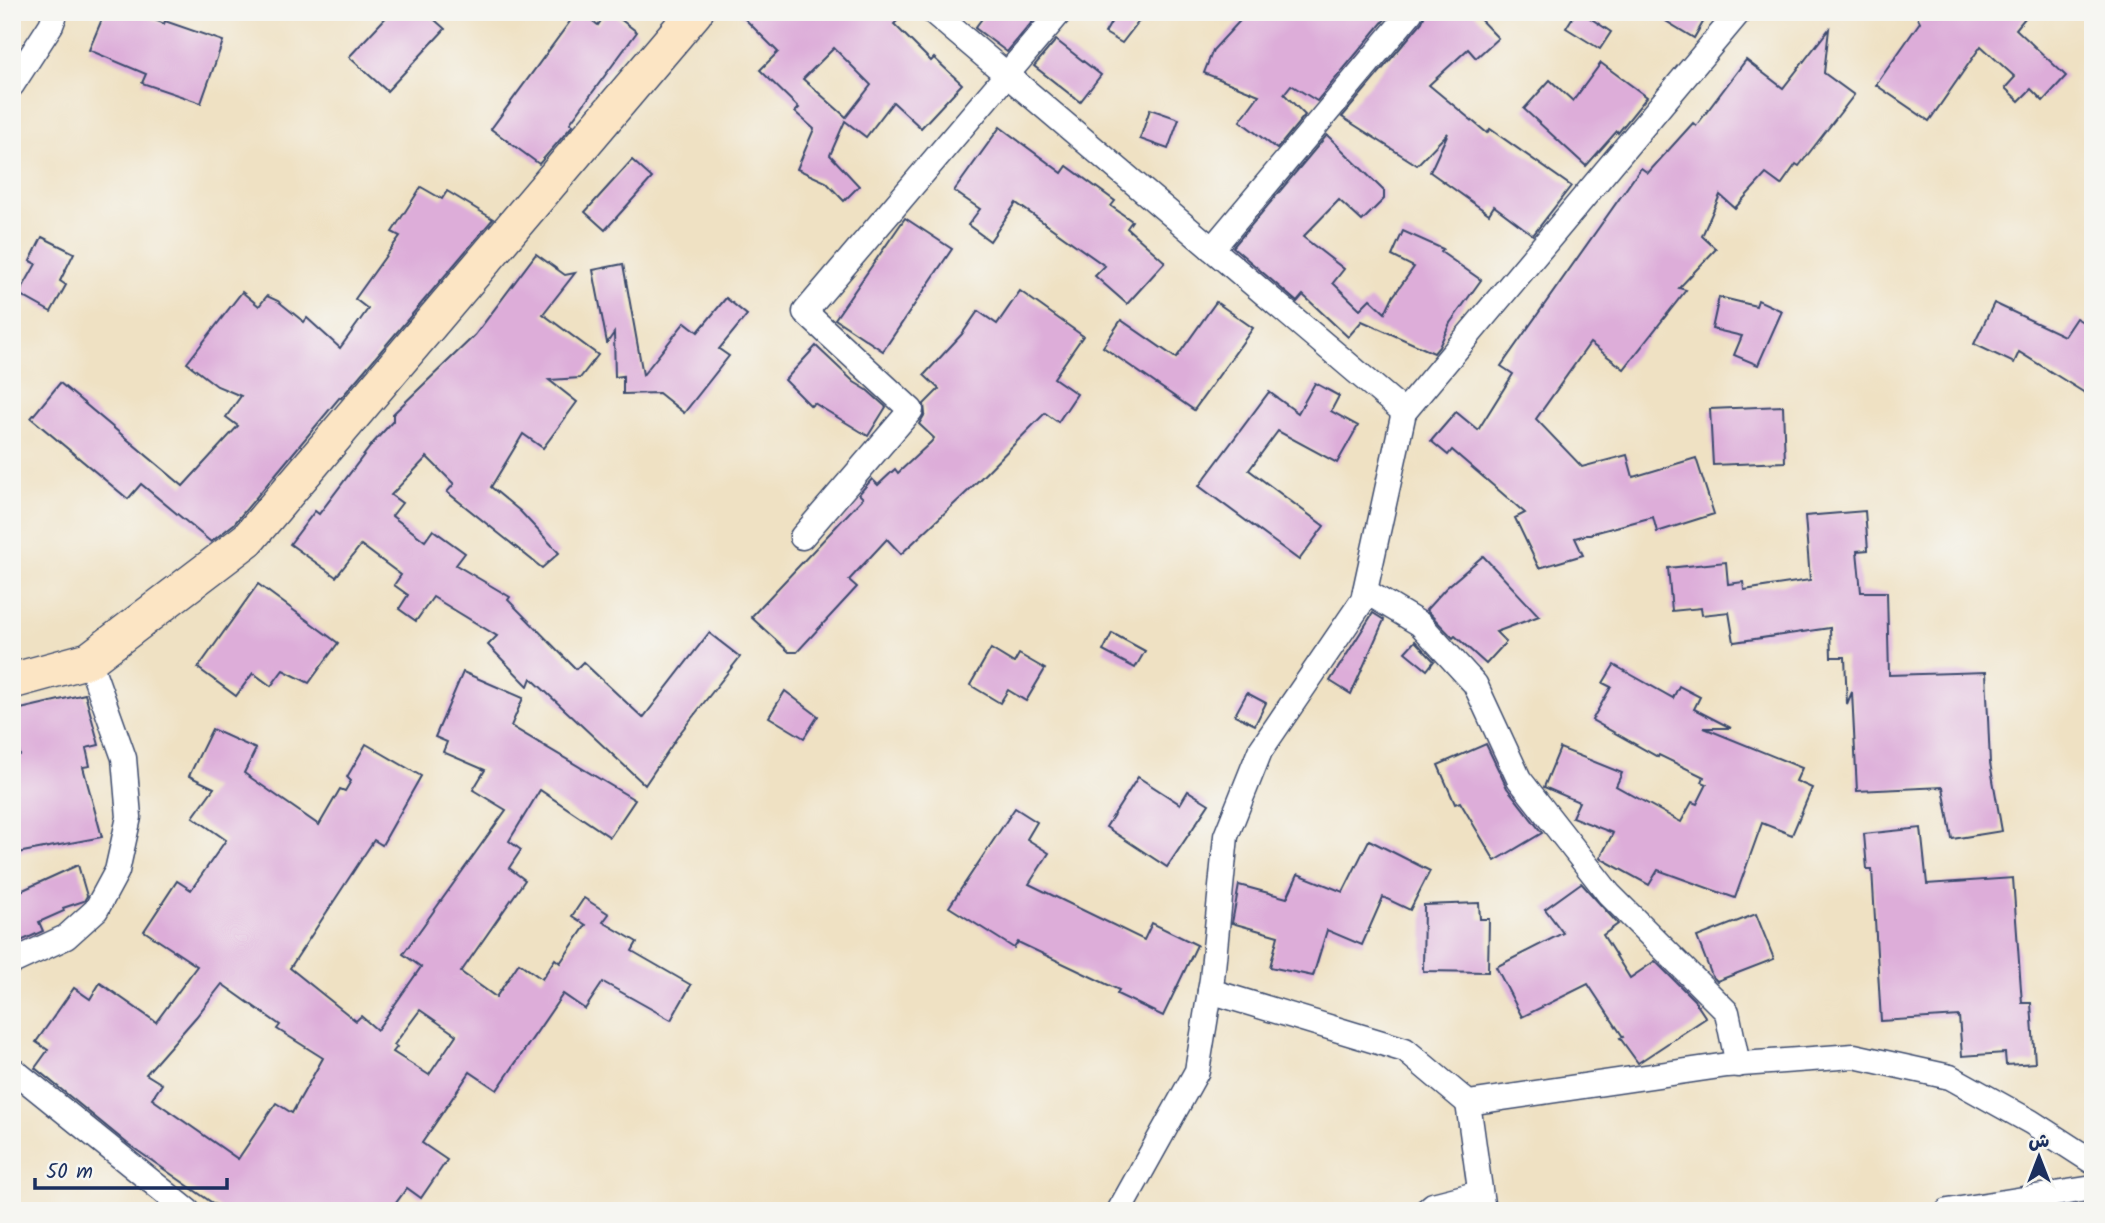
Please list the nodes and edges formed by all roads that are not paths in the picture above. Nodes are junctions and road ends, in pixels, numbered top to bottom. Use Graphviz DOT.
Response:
graph roads {
  1 [pos="56,12"];
  2 [pos="695,12"];
  3 [pos="933,12"];
  4 [pos="1060,12"];
  5 [pos="1412,12"];
  6 [pos="1739,12"];
  7 [pos="1006,75"];
  8 [pos="12,85"];
  9 [pos="1212,249"];
  10 [pos="1404,412"];
  11 [pos="802,537"];
  12 [pos="1366,591"];
  13 [pos="89,660"];
  14 [pos="12,681"];
  15 [pos="12,962"];
  16 [pos="1210,990"];
  17 [pos="1738,1065"];
  18 [pos="12,1069"];
  19 [pos="1468,1103"];
  20 [pos="2093,1162"];
  21 [pos="2093,1188"];
  22 [pos="1481,1202"];
  23 [pos="188,1211"];
  24 [pos="1119,1211"];
  25 [pos="1426,1211"];
  26 [pos="1948,1211"];
  1 -- 8 [label="street"];
  2 -- 13 [label="street"];
  3 -- 7 [label="street"];
  4 -- 7 [label="street"];
  5 -- 9 [label="street"];
  6 -- 10 [label="street"];
  7 -- 9 [label="street"];
  7 -- 11 [label="street"];
  9 -- 10 [label="street"];
  10 -- 12 [label="street"];
  12 -- 16 [label="street"];
  12 -- 17 [label="street"];
  13 -- 14 [label="street"];
  13 -- 15 [label="street"];
  16 -- 19 [label="street"];
  16 -- 24 [label="street"];
  17 -- 19 [label="street"];
  17 -- 20 [label="street"];
  18 -- 23 [label="street"];
  19 -- 22 [label="street"];
  21 -- 26 [label="street"];
  22 -- 25 [label="street"];
}
